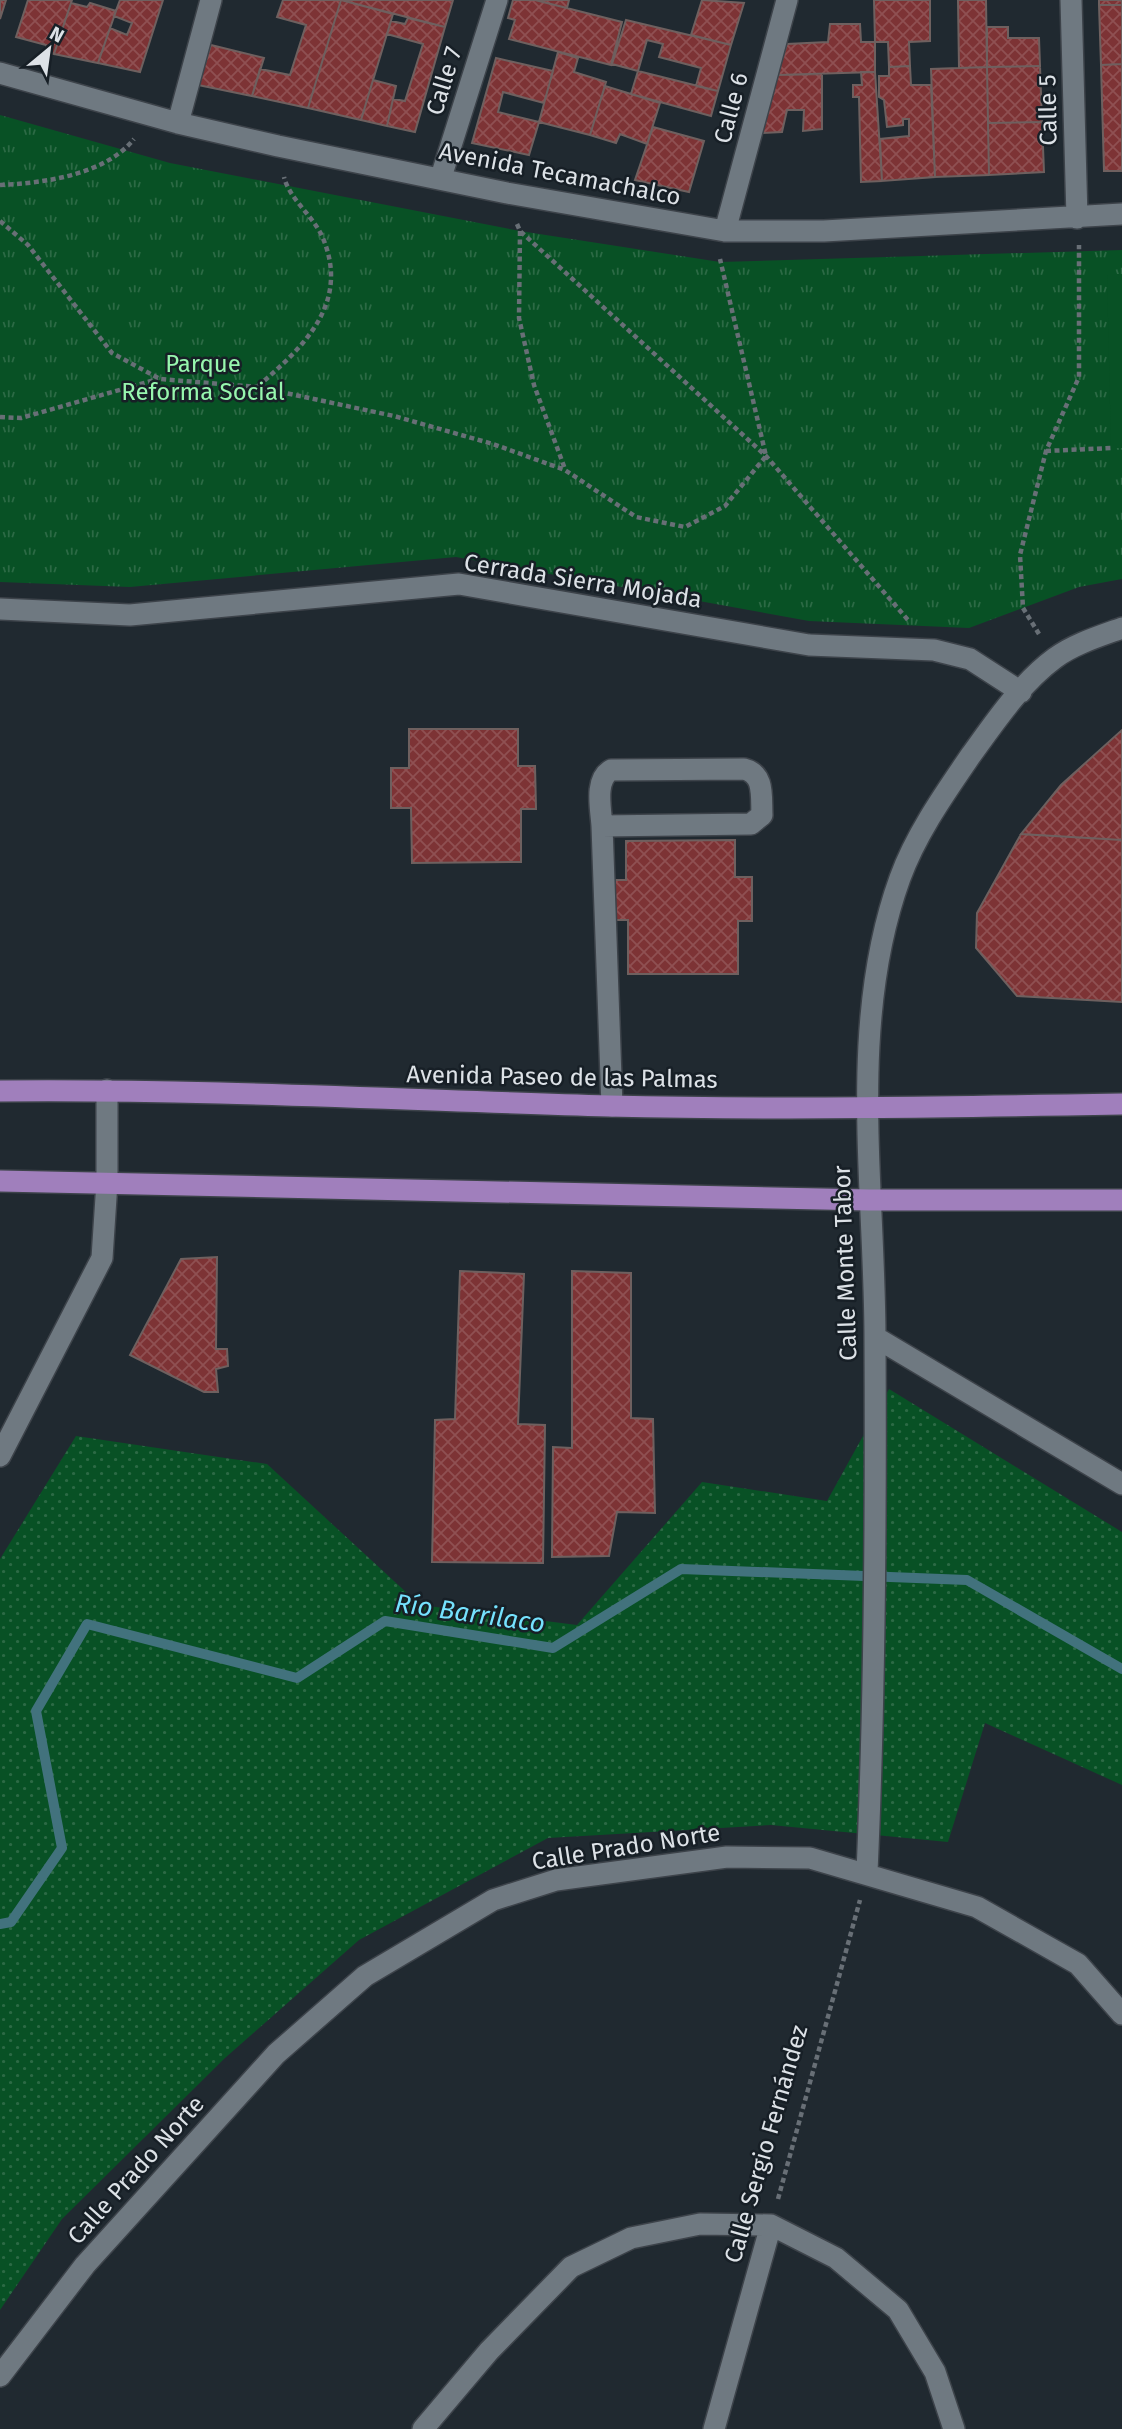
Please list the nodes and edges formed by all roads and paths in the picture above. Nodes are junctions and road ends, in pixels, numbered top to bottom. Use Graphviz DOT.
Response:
graph roads {
  1 [pos="211,0"];
  2 [pos="497,0"];
  3 [pos="787,0"];
  4 [pos="1071,0"];
  5 [pos="0,73"];
  6 [pos="178,123"];
  7 [pos="283,172"];
  8 [pos="441,177"];
  9 [pos="0,185"];
  10 [pos="507,193"];
  11 [pos="1122,214"];
  12 [pos="1077,218"];
  13 [pos="0,221"];
  14 [pos="520,231"];
  15 [pos="726,231"];
  16 [pos="159,379"];
  17 [pos="257,387"];
  18 [pos="0,417"];
  19 [pos="1111,448"];
  20 [pos="1046,451"];
  21 [pos="766,456"];
  22 [pos="565,470"];
  23 [pos="0,609"];
  24 [pos="1122,628"];
  25 [pos="934,650"];
  26 [pos="1055,658"];
  27 [pos="1021,692"];
  28 [pos="601,826"];
  29 [pos="107,1090"];
  30 [pos="0,1091"];
  31 [pos="1122,1104"];
  32 [pos="612,1106"];
  33 [pos="867,1108"];
  34 [pos="0,1181"];
  35 [pos="107,1182"];
  36 [pos="869,1200"];
  37 [pos="1122,1200"];
  38 [pos="875,1337"];
  39 [pos="0,1456"];
  40 [pos="1122,1484"];
  41 [pos="867,1872"];
  42 [pos="1122,2014"];
  43 [pos="771,2225"];
  44 [pos="0,2376"];
  45 [pos="423,2429"];
  46 [pos="714,2429"];
  47 [pos="954,2429"];
  1 -- 6 [label="street"];
  2 -- 8 [label="street, Calle 7"];
  3 -- 15 [label="street, Calle 6"];
  4 -- 12 [label="street, Calle 5"];
  5 -- 6 [label="street, Avenida Tecamachalco"];
  6 -- 8 [label="street, Avenida Tecamachalco"];
  6 -- 9 [label="path"];
  7 -- 17 [label="path"];
  8 -- 10 [label="street, Avenida Tecamachalco"];
  10 -- 14 [label="path"];
  10 -- 15 [label="street, Avenida Tecamachalco"];
  11 -- 12 [label="street, Avenida Tecamachalco"];
  12 -- 15 [label="street, Avenida Tecamachalco"];
  12 -- 20 [label="path"];
  13 -- 16 [label="path"];
  14 -- 21 [label="path"];
  14 -- 22 [label="path"];
  15 -- 21 [label="path"];
  16 -- 17 [label="path"];
  16 -- 18 [label="path"];
  17 -- 22 [label="path"];
  19 -- 20 [label="path"];
  20 -- 26 [label="path"];
  21 -- 22 [label="path"];
  21 -- 25 [label="path"];
  23 -- 25 [label="street, Cerrada Sierra Mojada"];
  24 -- 26 [label="street"];
  25 -- 27 [label="street, Cerrada Sierra Mojada"];
  26 -- 27 [label="street, Calle Monte Tabor"];
  27 -- 33 [label="street, Calle Monte Tabor"];
  28 -- 28 [label="street"];
  28 -- 32 [label="street"];
  29 -- 30 [label="main road, Avenida Paseo de las Palmas"];
  29 -- 32 [label="main road, Avenida Paseo de las Palmas"];
  29 -- 35 [label="street"];
  31 -- 33 [label="main road, Avenida Paseo de las Palmas"];
  32 -- 33 [label="main road, Avenida Paseo de las Palmas"];
  33 -- 36 [label="street, Calle Monte Tabor"];
  34 -- 35 [label="main road"];
  35 -- 36 [label="main road"];
  35 -- 39 [label="street"];
  36 -- 37 [label="main road"];
  36 -- 38 [label="street, Calle Monte Tabor"];
  38 -- 40 [label="street"];
  38 -- 41 [label="street, Calle Monte Tabor"];
  41 -- 42 [label="street, Calle Prado Norte"];
  41 -- 43 [label="path, Calle Sergio Fernández"];
  41 -- 44 [label="street, Calle Prado Norte"];
  43 -- 45 [label="street"];
  43 -- 46 [label="street, Calle Sergio Fernández"];
  43 -- 47 [label="street"];
}
